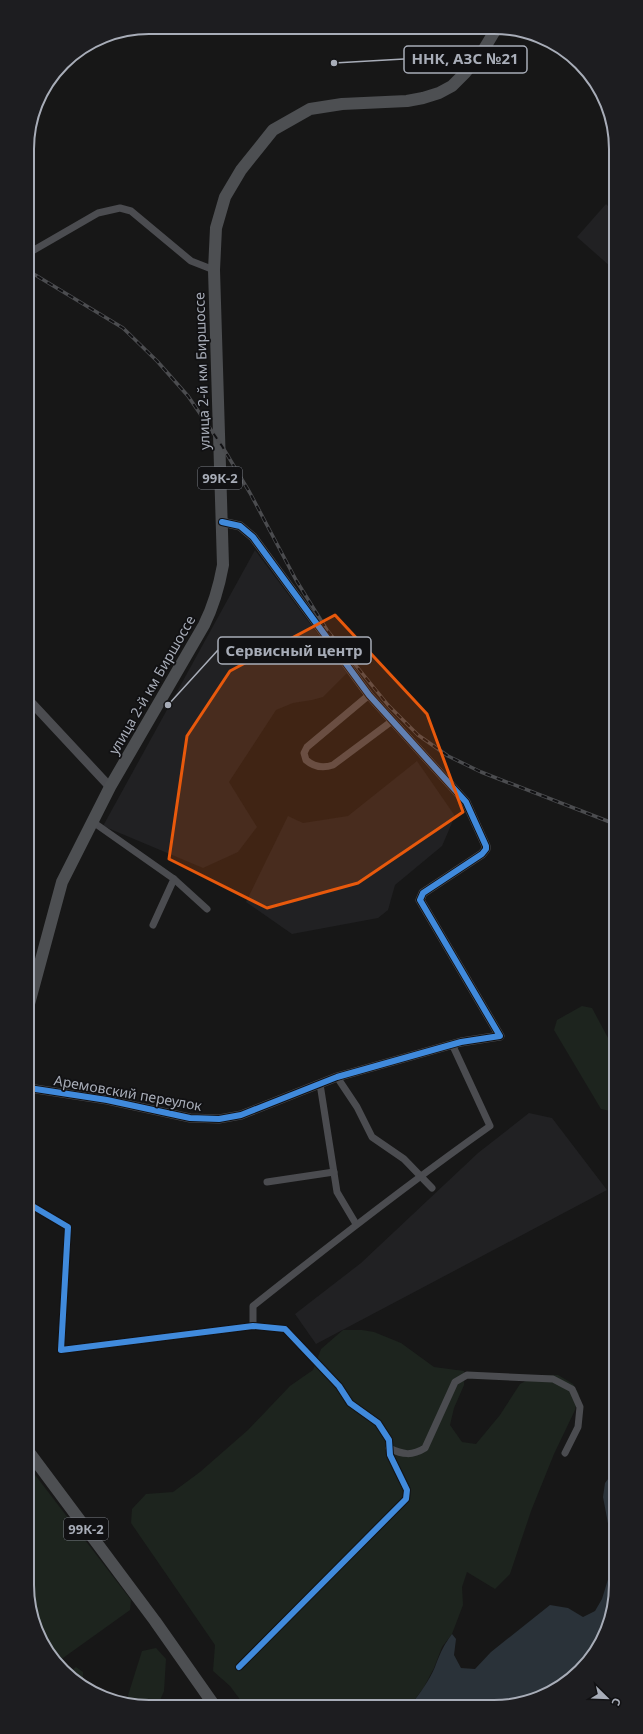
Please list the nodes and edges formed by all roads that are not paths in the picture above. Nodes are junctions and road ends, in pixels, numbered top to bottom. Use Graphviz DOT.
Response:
graph roads {
  1 [pos="493,34"];
  2 [pos="34,250"];
  3 [pos="214,270"];
  4 [pos="222,522"];
  5 [pos="369,695"];
  6 [pos="34,705"];
  7 [pos="392,721"];
  8 [pos="110,787"];
  9 [pos="92,822"];
  10 [pos="174,879"];
  11 [pos="207,909"];
  12 [pos="153,925"];
  13 [pos="34,982"];
  14 [pos="452,1044"];
  15 [pos="337,1077"];
  16 [pos="320,1084"];
  17 [pos="34,1089"];
  18 [pos="334,1172"];
  19 [pos="420,1175"];
  20 [pos="267,1182"];
  21 [pos="432,1188"];
  22 [pos="34,1207"];
  23 [pos="356,1224"];
  24 [pos="254,1326"];
  25 [pos="389,1448"];
  26 [pos="566,1453"];
  27 [pos="34,1459"];
  28 [pos="239,1667"];
  29 [pos="210,1700"];
  1 -- 3 [label="main road, улица 2-й км Биршоссе / 99К-2"];
  2 -- 3 [label="street"];
  3 -- 4 [label="main road, улица 2-й км Биршоссе / 99К-2"];
  4 -- 5 [label="street, Аремовский переулок"];
  4 -- 8 [label="main road, улица 2-й км Биршоссе / 99К-2"];
  5 -- 7 [label="street, Аремовский переулок"];
  5 -- 7 [label="street"];
  6 -- 8 [label="street"];
  7 -- 14 [label="street, Аремовский переулок"];
  8 -- 9 [label="main road, улица 2-й км Биршоссе / 99К-2"];
  9 -- 10 [label="street"];
  9 -- 13 [label="main road, улица 2-й км Биршоссе / 99К-2"];
  10 -- 11 [label="street"];
  10 -- 12 [label="street"];
  14 -- 15 [label="street, Аремовский переулок"];
  14 -- 19 [label="street"];
  15 -- 16 [label="street, Аремовский переулок"];
  15 -- 19 [label="street"];
  16 -- 17 [label="street, Аремовский переулок"];
  16 -- 18 [label="street"];
  18 -- 20 [label="street"];
  18 -- 23 [label="street"];
  19 -- 21 [label="street"];
  19 -- 23 [label="street"];
  22 -- 24 [label="street"];
  23 -- 24 [label="street"];
  24 -- 25 [label="street"];
  25 -- 26 [label="street"];
  25 -- 28 [label="street"];
  27 -- 29 [label="main road, 99К-2"];
}
